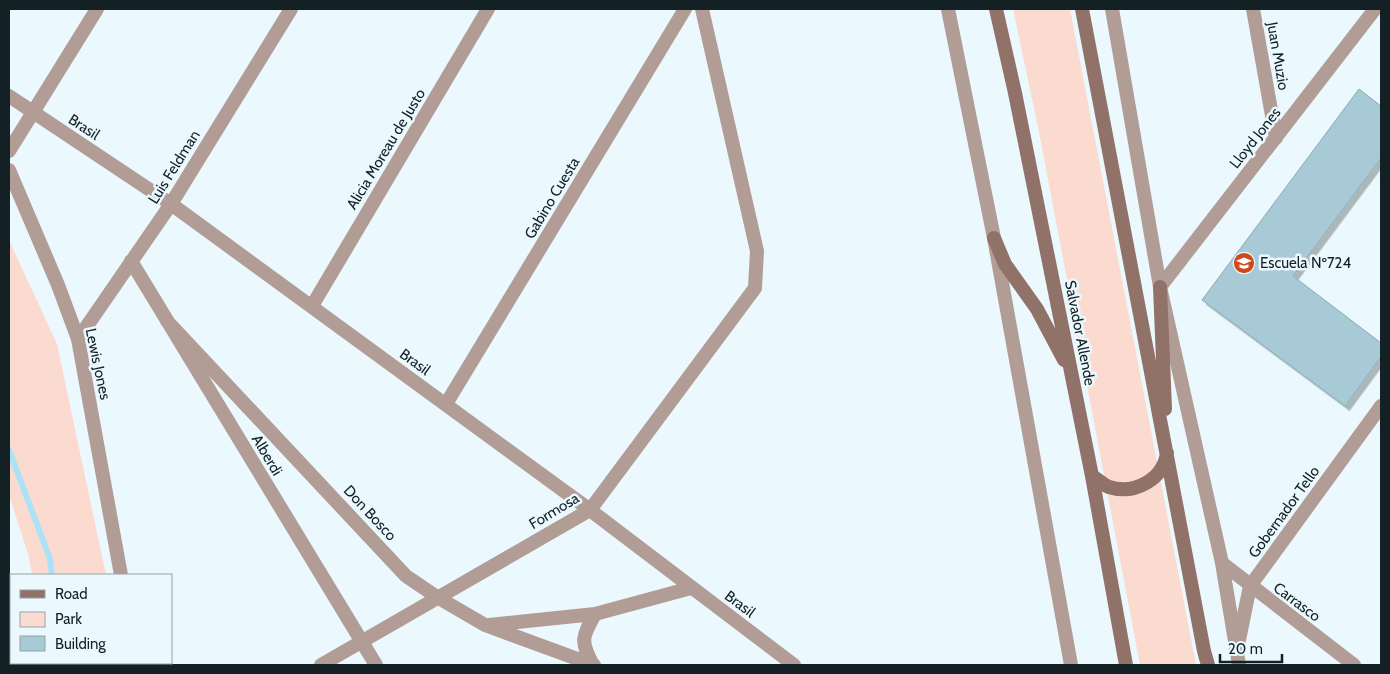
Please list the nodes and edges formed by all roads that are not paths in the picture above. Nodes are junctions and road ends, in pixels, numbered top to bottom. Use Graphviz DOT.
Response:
graph roads {
  1 [pos="96,9"];
  2 [pos="291,9"];
  3 [pos="488,9"];
  4 [pos="685,9"];
  5 [pos="702,9"];
  6 [pos="948,9"];
  7 [pos="996,9"];
  8 [pos="1082,9"];
  9 [pos="1112,9"];
  10 [pos="1253,9"];
  11 [pos="1375,9"];
  12 [pos="9,96"];
  13 [pos="33,114"];
  14 [pos="1276,138"];
  15 [pos="9,151"];
  16 [pos="9,170"];
  17 [pos="171,204"];
  18 [pos="994,238"];
  19 [pos="131,261"];
  20 [pos="1160,287"];
  21 [pos="312,306"];
  22 [pos="167,321"];
  23 [pos="78,339"];
  24 [pos="1071,373"];
  25 [pos="446,404"];
  26 [pos="1381,406"];
  27 [pos="1167,456"];
  28 [pos="1092,476"];
  29 [pos="590,510"];
  30 [pos="1222,563"];
  31 [pos="121,574"];
  32 [pos="1250,586"];
  33 [pos="692,588"];
  34 [pos="437,597"];
  35 [pos="596,614"];
  36 [pos="485,626"];
  37 [pos="361,643"];
  38 [pos="1237,648"];
  39 [pos="321,665"];
  40 [pos="376,665"];
  41 [pos="593,665"];
  42 [pos="794,665"];
  43 [pos="1071,665"];
  44 [pos="1126,665"];
  45 [pos="1208,665"];
  46 [pos="1239,665"];
  47 [pos="1354,665"];
  1 -- 13 [label="street"];
  2 -- 17 [label="street, Luis Feldman"];
  3 -- 21 [label="street, Alicia Moreau de Justo"];
  4 -- 25 [label="street, Gabino Cuesta"];
  5 -- 29 [label="street, Formosa"];
  6 -- 18 [label="street"];
  7 -- 24 [label="main road, Salvador Allende"];
  8 -- 27 [label="main road"];
  9 -- 20 [label="street"];
  10 -- 14 [label="street, Juan Muzio"];
  11 -- 14 [label="street, Lloyd Jones"];
  12 -- 13 [label="street, Brasil"];
  13 -- 15 [label="street"];
  13 -- 17 [label="street, Brasil"];
  14 -- 20 [label="street, Lloyd Jones"];
  16 -- 23 [label="street, Lewis Jones"];
  17 -- 19 [label="street, Luis Feldman"];
  17 -- 21 [label="street, Brasil"];
  18 -- 24 [label="main road"];
  18 -- 43 [label="street"];
  19 -- 22 [label="street, Alberdi"];
  19 -- 23 [label="street, Luis Feldman"];
  20 -- 27 [label="main road"];
  20 -- 30 [label="street"];
  21 -- 25 [label="street, Brasil"];
  22 -- 34 [label="street, Don Bosco"];
  22 -- 37 [label="street, Alberdi"];
  23 -- 31 [label="street, Lewis Jones"];
  24 -- 28 [label="main road, Salvador Allende"];
  25 -- 29 [label="street, Brasil"];
  26 -- 32 [label="street, Gobernador Tello"];
  27 -- 28 [label="main road"];
  27 -- 45 [label="main road"];
  28 -- 44 [label="main road, Salvador Allende"];
  29 -- 33 [label="street, Brasil"];
  29 -- 34 [label="street, Formosa"];
  30 -- 32 [label="street, Carrasco"];
  30 -- 38 [label="street"];
  32 -- 38 [label="street, Gobernador Tello"];
  32 -- 47 [label="street, Carrasco"];
  33 -- 35 [label="street"];
  33 -- 42 [label="street, Brasil"];
  34 -- 36 [label="street, Don Bosco"];
  34 -- 37 [label="street, Formosa"];
  35 -- 36 [label="street"];
  35 -- 41 [label="street"];
  36 -- 41 [label="street, Don Bosco"];
  37 -- 39 [label="street, Formosa"];
  37 -- 40 [label="street, Alberdi"];
  38 -- 46 [label="street"];
}
